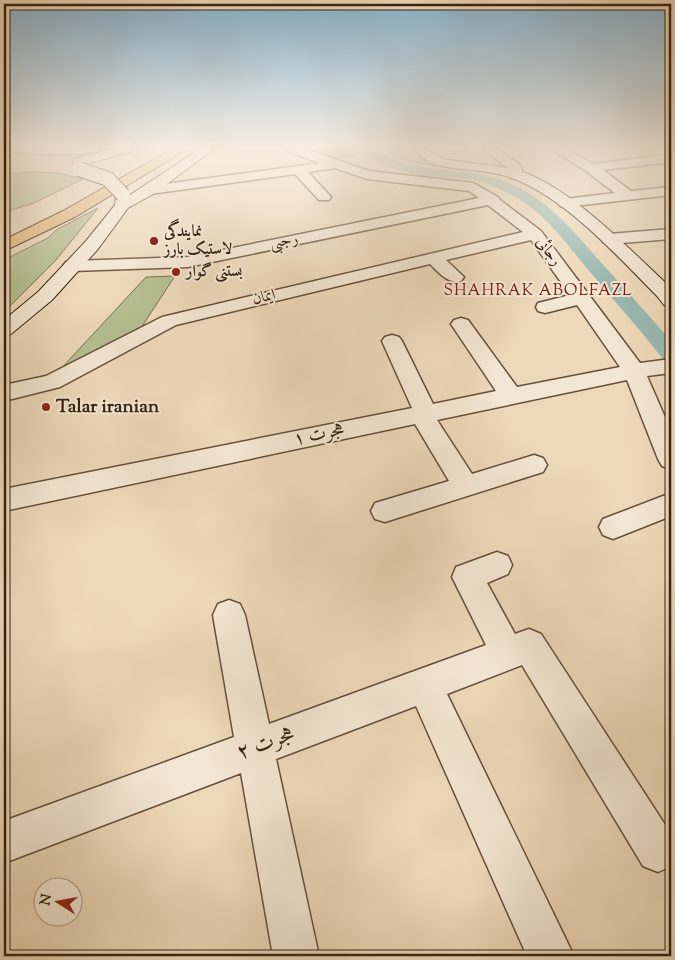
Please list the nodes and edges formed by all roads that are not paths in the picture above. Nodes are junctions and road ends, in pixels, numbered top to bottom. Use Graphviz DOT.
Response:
graph roads {
  1 [pos="106,193"];
  2 [pos="118,193"];
  3 [pos="142,193"];
  4 [pos="319,193"];
  5 [pos="483,193"];
  6 [pos="549,193"];
  7 [pos="624,193"];
  8 [pos="656,193"];
  9 [pos="628,196"];
  10 [pos="324,198"];
  11 [pos="123,200"];
  12 [pos="493,200"];
  13 [pos="565,203"];
  14 [pos="536,234"];
  15 [pos="671,234"];
  16 [pos="609,239"];
  17 [pos="4,246"];
  18 [pos="434,258"];
  19 [pos="72,266"];
  20 [pos="455,277"];
  21 [pos="669,295"];
  22 [pos="583,298"];
  23 [pos="545,307"];
  24 [pos="461,324"];
  25 [pos="4,330"];
  26 [pos="392,341"];
  27 [pos="654,368"];
  28 [pos="4,393"];
  29 [pos="511,396"];
  30 [pos="423,414"];
  31 [pos="671,459"];
  32 [pos="534,465"];
  33 [pos="466,486"];
  34 [pos="4,500"];
  35 [pos="671,504"];
  36 [pos="385,511"];
  37 [pos="613,527"];
  38 [pos="497,565"];
  39 [pos="229,615"];
  40 [pos="518,650"];
  41 [pos="425,686"];
  42 [pos="254,749"];
  43 [pos="4,842"];
  44 [pos="658,851"];
  45 [pos="296,956"];
  46 [pos="551,956"];
  1 -- 17 [label="highway"];
  2 -- 11 [label="main road, bridge"];
  3 -- 11 [label="main road"];
  4 -- 10 [label="street"];
  5 -- 12 [label="street, رجائی"];
  6 -- 13 [label="main road"];
  7 -- 9 [label="street"];
  8 -- 9 [label="street"];
  9 -- 13 [label="street"];
  11 -- 19 [label="main road"];
  12 -- 14 [label="street, رجائی"];
  12 -- 19 [label="street, رجبی"];
  13 -- 16 [label="main road"];
  14 -- 18 [label="street, ایمان"];
  14 -- 22 [label="street, رجائی"];
  15 -- 16 [label="street"];
  16 -- 21 [label="main road"];
  18 -- 20 [label="street"];
  18 -- 28 [label="street, ایمان"];
  19 -- 25 [label="main road"];
  22 -- 23 [label="street"];
  22 -- 27 [label="street, رجائی"];
  24 -- 29 [label="street"];
  26 -- 30 [label="street"];
  27 -- 29 [label="street, هجرت ۱"];
  27 -- 31 [label="street, رجائی"];
  29 -- 30 [label="street, هجرت ۱"];
  30 -- 33 [label="street"];
  30 -- 34 [label="street, هجرت ۱"];
  32 -- 33 [label="street"];
  33 -- 36 [label="street"];
  35 -- 37 [label="street"];
  38 -- 40 [label="street"];
  39 -- 42 [label="street"];
  40 -- 41 [label="street, هجرت ۲"];
  40 -- 44 [label="street"];
  41 -- 42 [label="street, هجرت ۲"];
  41 -- 46 [label="street"];
  42 -- 43 [label="street, هجرت ۲"];
  42 -- 45 [label="street"];
}
